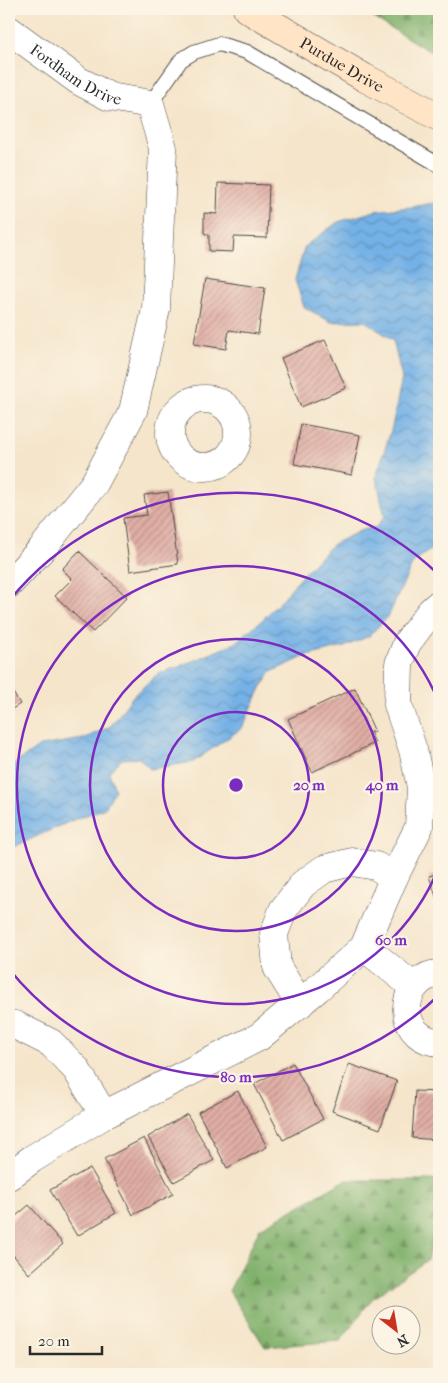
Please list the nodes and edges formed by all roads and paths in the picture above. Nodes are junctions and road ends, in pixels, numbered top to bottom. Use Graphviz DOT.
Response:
graph roads {
  1 [pos="247,9"];
  2 [pos="9,30"];
  3 [pos="150,104"];
  4 [pos="439,117"];
  5 [pos="439,165"];
  6 [pos="134,411"];
  7 [pos="172,422"];
  8 [pos="9,584"];
  9 [pos="439,604"];
  10 [pos="394,877"];
  11 [pos="364,947"];
  12 [pos="439,974"];
  13 [pos="414,987"];
  14 [pos="300,1004"];
  15 [pos="9,1025"];
  16 [pos="439,1042"];
  17 [pos="104,1115"];
  18 [pos="9,1176"];
  1 -- 4 [label="street, Purdue Drive"];
  2 -- 3 [label="street, Fordham Drive"];
  3 -- 5 [label="lane"];
  3 -- 6 [label="street"];
  6 -- 7 [label="street"];
  6 -- 8 [label="street"];
  9 -- 10 [label="street"];
  10 -- 11 [label="street"];
  10 -- 14 [label="street"];
  11 -- 13 [label="street"];
  11 -- 14 [label="street"];
  12 -- 13 [label="street"];
  13 -- 16 [label="street"];
  14 -- 17 [label="street"];
  15 -- 17 [label="street"];
  17 -- 18 [label="street"];
}
